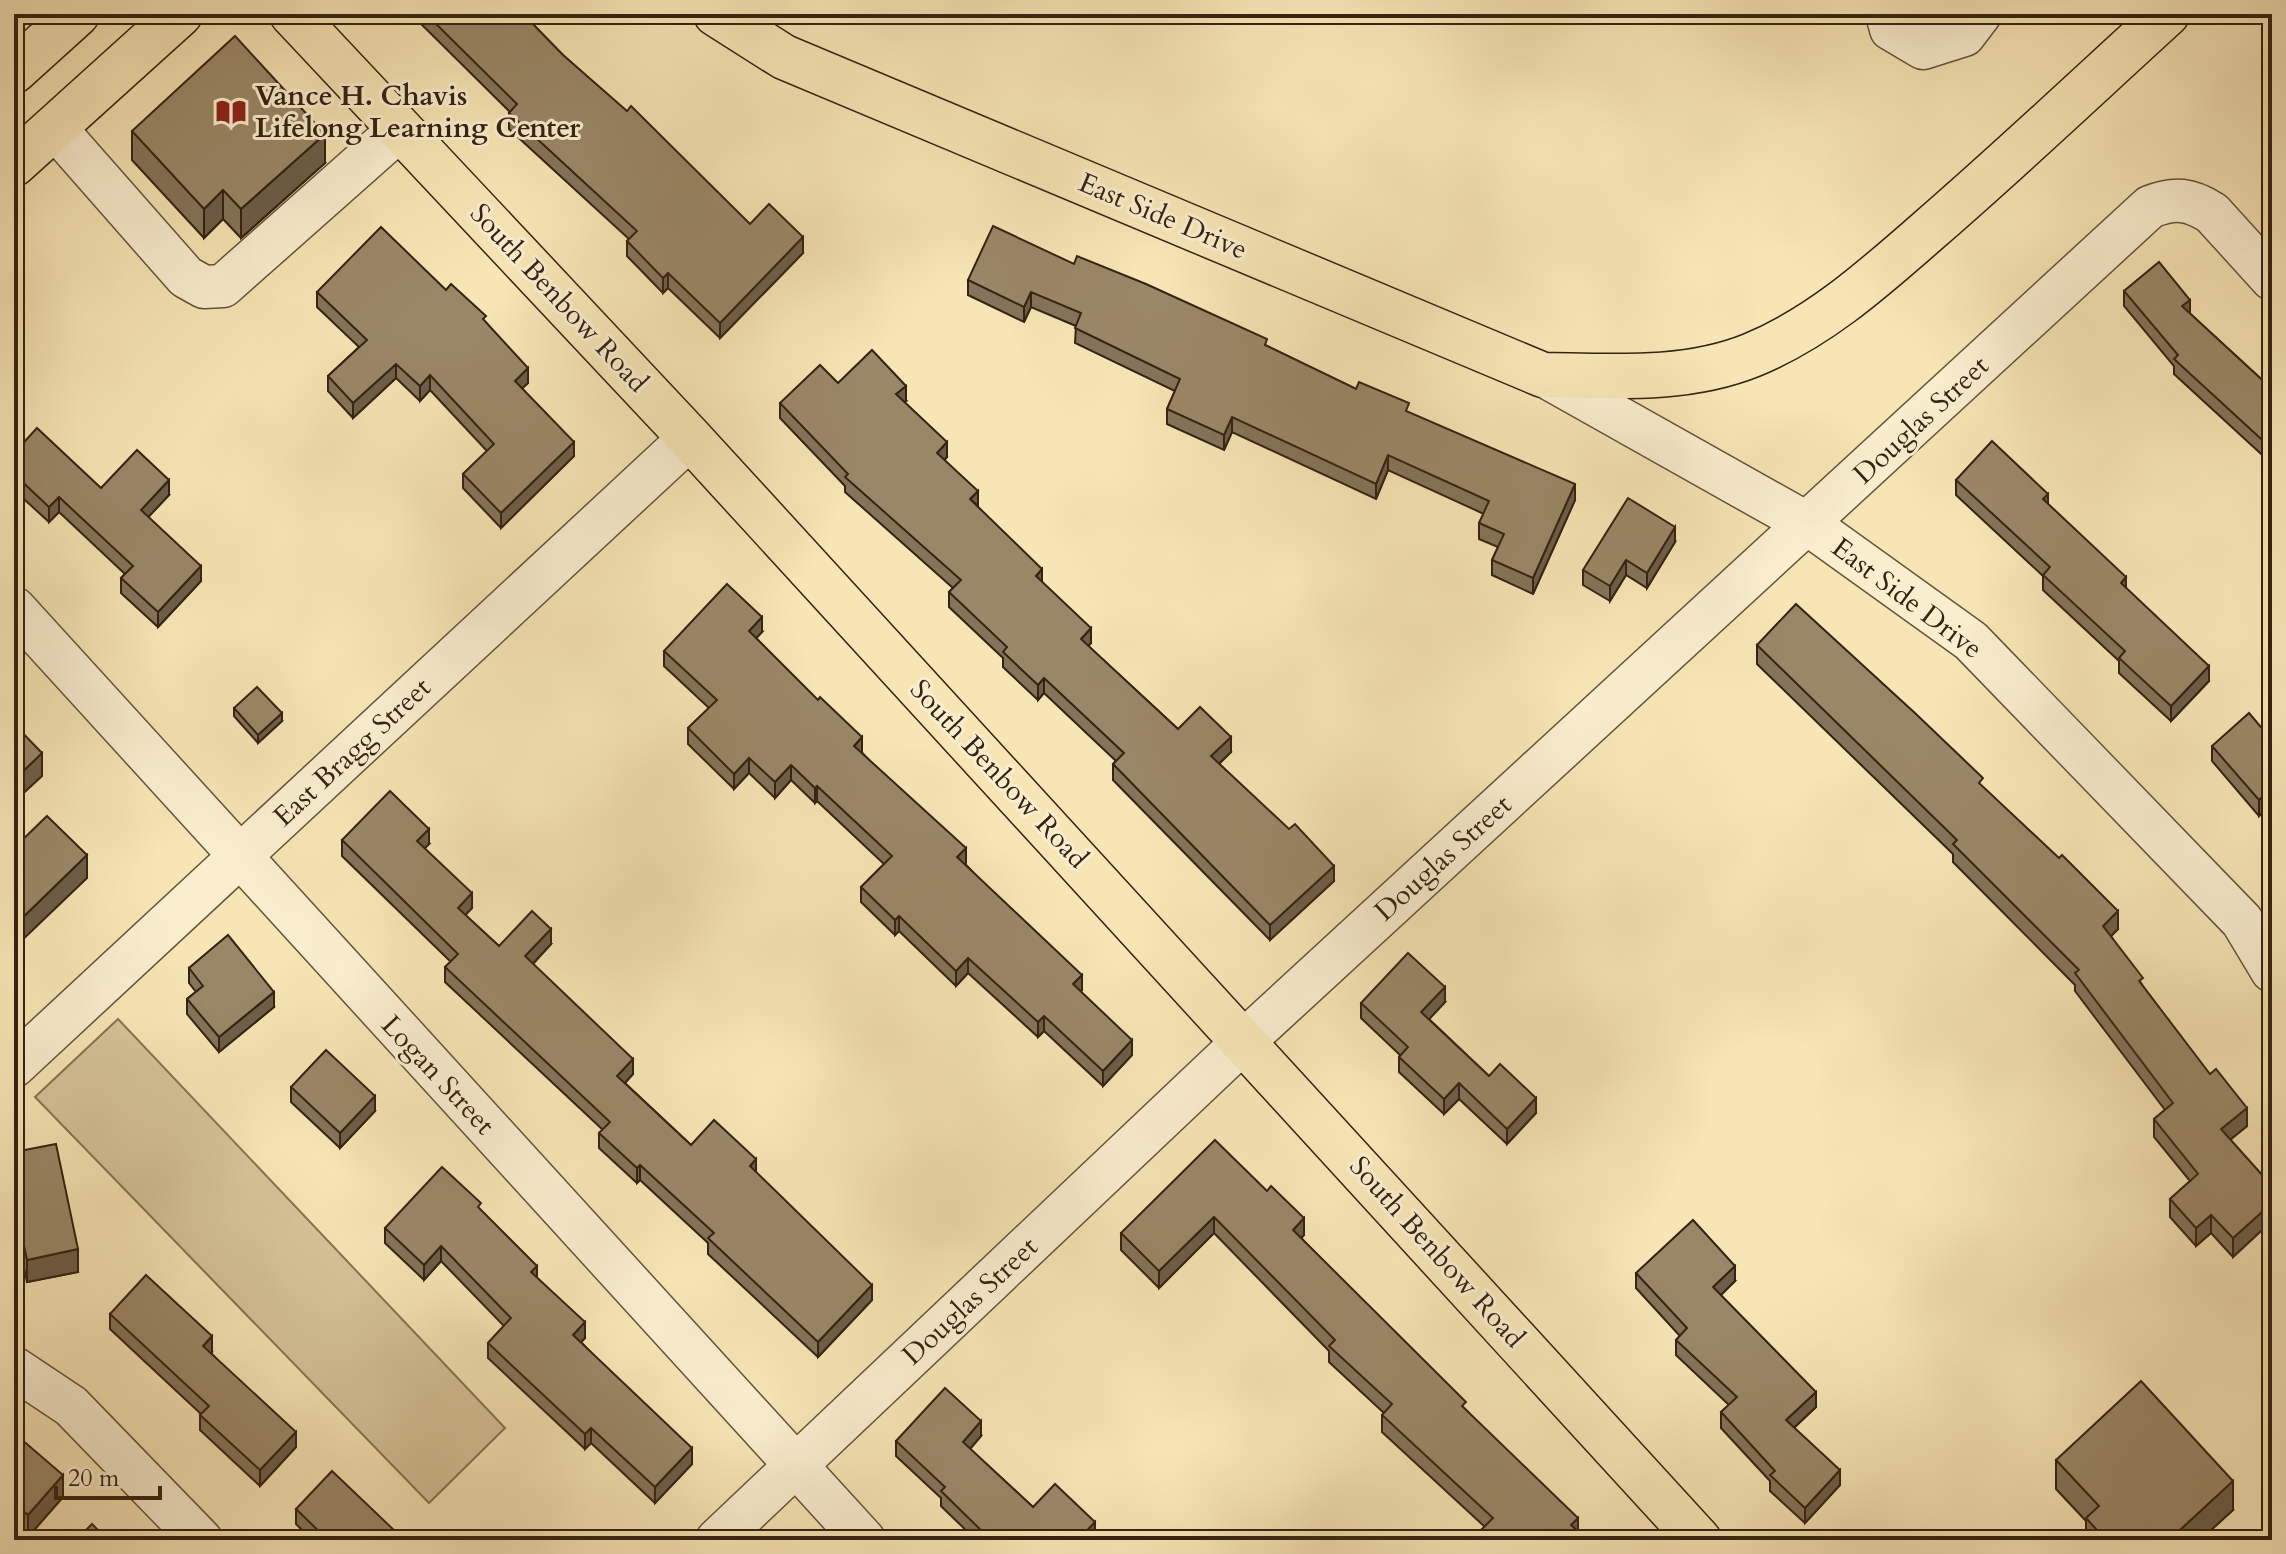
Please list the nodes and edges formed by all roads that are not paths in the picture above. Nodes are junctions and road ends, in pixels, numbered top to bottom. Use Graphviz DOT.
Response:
graph roads {
  1 [pos="77,14"];
  2 [pos="180,14"];
  3 [pos="292,14"];
  4 [pos="716,14"];
  5 [pos="747,14"];
  6 [pos="1887,14"];
  7 [pos="1980,14"];
  8 [pos="2167,14"];
  9 [pos="784,57"];
  10 [pos="14,71"];
  11 [pos="55,128"];
  12 [pos="399,130"];
  13 [pos="14,164"];
  14 [pos="2272,279"];
  15 [pos="1543,375"];
  16 [pos="690,438"];
  17 [pos="1808,524"];
  18 [pos="14,608"];
  19 [pos="238,857"];
  20 [pos="2272,971"];
  21 [pos="1244,1041"];
  22 [pos="14,1066"];
  23 [pos="14,1368"];
  24 [pos="796,1465"];
  25 [pos="201,1540"];
  26 [pos="717,1540"];
  27 [pos="864,1540"];
  28 [pos="1699,1540"];
  1 -- 10 [label="main road"];
  2 -- 11 [label="main road"];
  3 -- 12 [label="main road, South Benbow Road"];
  4 -- 9 [label="main road, East Side Drive"];
  5 -- 9 [label="main road"];
  6 -- 7 [label="street"];
  8 -- 15 [label="main road, East Side Drive"];
  9 -- 15 [label="main road, East Side Drive"];
  11 -- 12 [label="street"];
  11 -- 13 [label="main road"];
  12 -- 16 [label="main road, South Benbow Road"];
  14 -- 17 [label="street, Douglas Street"];
  15 -- 17 [label="street, East Side Drive"];
  16 -- 19 [label="street, East Bragg Street"];
  16 -- 21 [label="main road, South Benbow Road"];
  17 -- 20 [label="street, East Side Drive"];
  17 -- 21 [label="street, Douglas Street"];
  18 -- 19 [label="street, Logan Street"];
  19 -- 22 [label="street, East Bragg Street"];
  19 -- 24 [label="street, Logan Street"];
  21 -- 24 [label="street, Douglas Street"];
  21 -- 28 [label="main road, South Benbow Road"];
  23 -- 25 [label="street"];
  24 -- 26 [label="street, Douglas Street"];
  24 -- 27 [label="street, Logan Street"];
}
